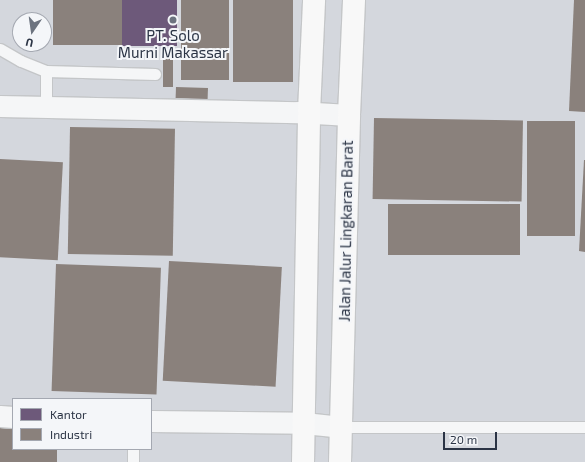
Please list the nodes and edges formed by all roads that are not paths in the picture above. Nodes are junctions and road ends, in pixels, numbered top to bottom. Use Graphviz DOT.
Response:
graph roads {
  1 [pos="314,0"];
  2 [pos="354,0"];
  3 [pos="0,49"];
  4 [pos="46,71"];
  5 [pos="155,74"];
  6 [pos="0,106"];
  7 [pos="46,108"];
  8 [pos="309,112"];
  9 [pos="349,115"];
  10 [pos="0,416"];
  11 [pos="12,416"];
  12 [pos="152,421"];
  13 [pos="304,423"];
  14 [pos="341,427"];
  15 [pos="585,427"];
  16 [pos="133,450"];
  17 [pos="133,462"];
  18 [pos="303,462"];
  19 [pos="340,462"];
  1 -- 8 [label="main road"];
  2 -- 9 [label="main road, Jalan Jalur Lingkaran Barat"];
  3 -- 4 [label="lane"];
  4 -- 5 [label="lane"];
  4 -- 7 [label="lane"];
  6 -- 7 [label="street"];
  7 -- 8 [label="street"];
  8 -- 9 [label="street"];
  8 -- 13 [label="main road"];
  9 -- 14 [label="main road, Jalan Jalur Lingkaran Barat"];
  10 -- 11 [label="street"];
  12 -- 13 [label="street"];
  13 -- 14 [label="street"];
  13 -- 18 [label="main road"];
  14 -- 15 [label="lane"];
  14 -- 19 [label="main road, Jalan Jalur Lingkaran Barat"];
  16 -- 17 [label="lane"];
}
